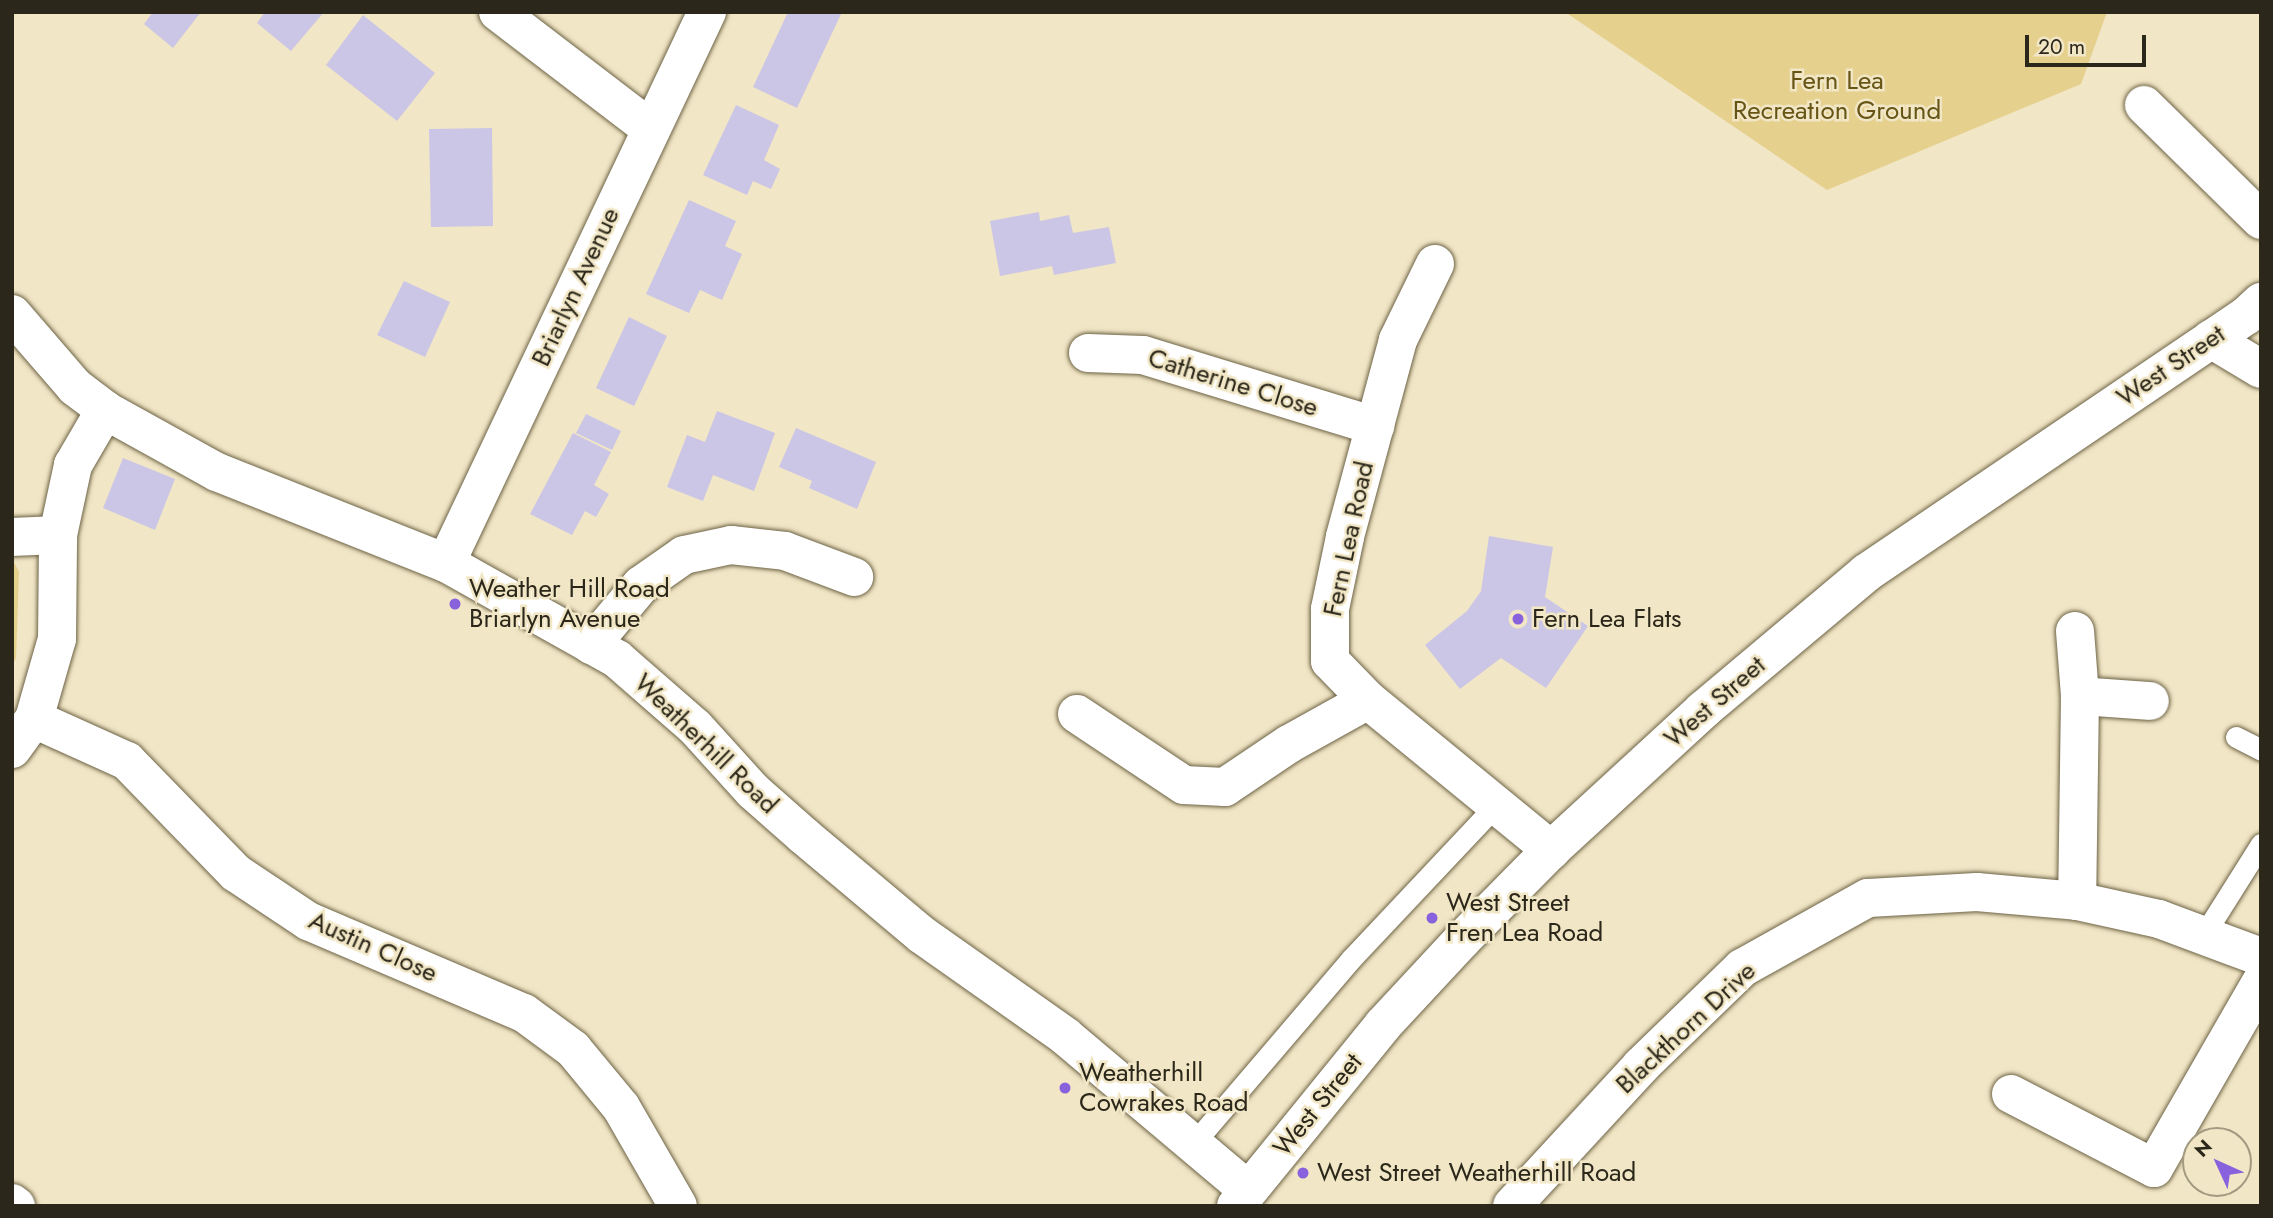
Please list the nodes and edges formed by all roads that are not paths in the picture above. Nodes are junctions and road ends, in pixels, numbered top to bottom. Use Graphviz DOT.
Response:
graph roads {
  1 [pos="498,12"];
  2 [pos="707,12"];
  3 [pos="2144,105"];
  4 [pos="651,129"];
  5 [pos="2261,220"];
  6 [pos="1435,264"];
  7 [pos="2261,302"];
  8 [pos="12,314"];
  9 [pos="2211,339"];
  10 [pos="1088,353"];
  11 [pos="2261,369"];
  12 [pos="105,411"];
  13 [pos="1375,426"];
  14 [pos="58,535"];
  15 [pos="12,537"];
  16 [pos="446,563"];
  17 [pos="854,577"];
  18 [pos="2075,631"];
  19 [pos="591,645"];
  20 [pos="2080,696"];
  21 [pos="1368,700"];
  22 [pos="2150,701"];
  23 [pos="1077,714"];
  24 [pos="23,734"];
  25 [pos="2236,737"];
  26 [pos="2261,750"];
  27 [pos="1496,805"];
  28 [pos="2261,844"];
  29 [pos="1551,850"];
  30 [pos="2077,901"];
  31 [pos="2203,936"];
  32 [pos="2261,957"];
  33 [pos="2261,982"];
  34 [pos="2011,1094"];
  35 [pos="1194,1144"];
  36 [pos="1242,1198"];
  37 [pos="1514,1205"];
  38 [pos="678,1206"];
  1 -- 4 [label="street"];
  2 -- 4 [label="street, Briarlyn Avenue"];
  3 -- 5 [label="street"];
  4 -- 16 [label="street, Briarlyn Avenue"];
  6 -- 13 [label="street, Fern Lea Road"];
  7 -- 9 [label="street, West Street"];
  8 -- 12 [label="street, Weatherhill Road"];
  9 -- 11 [label="street"];
  9 -- 29 [label="street, West Street"];
  10 -- 13 [label="street, Catherine Close"];
  12 -- 14 [label="street"];
  12 -- 16 [label="street, Weatherhill Road"];
  13 -- 21 [label="street, Fern Lea Road"];
  14 -- 15 [label="street"];
  14 -- 24 [label="street"];
  16 -- 19 [label="street, Weatherhill Road"];
  17 -- 19 [label="street"];
  18 -- 20 [label="street"];
  19 -- 35 [label="street, Weatherhill Road"];
  20 -- 22 [label="street"];
  20 -- 30 [label="street"];
  21 -- 23 [label="street"];
  21 -- 27 [label="street, Fern Lea Road"];
  24 -- 38 [label="street, Austin Close"];
  25 -- 26 [label="lane"];
  27 -- 29 [label="street, Fern Lea Road"];
  27 -- 35 [label="lane"];
  28 -- 31 [label="lane"];
  29 -- 36 [label="street, West Street"];
  30 -- 31 [label="street, Blackthorn Drive"];
  30 -- 37 [label="street, Blackthorn Drive"];
  31 -- 32 [label="street, Blackthorn Drive"];
  33 -- 34 [label="street"];
  35 -- 36 [label="street, Weatherhill Road"];
}
